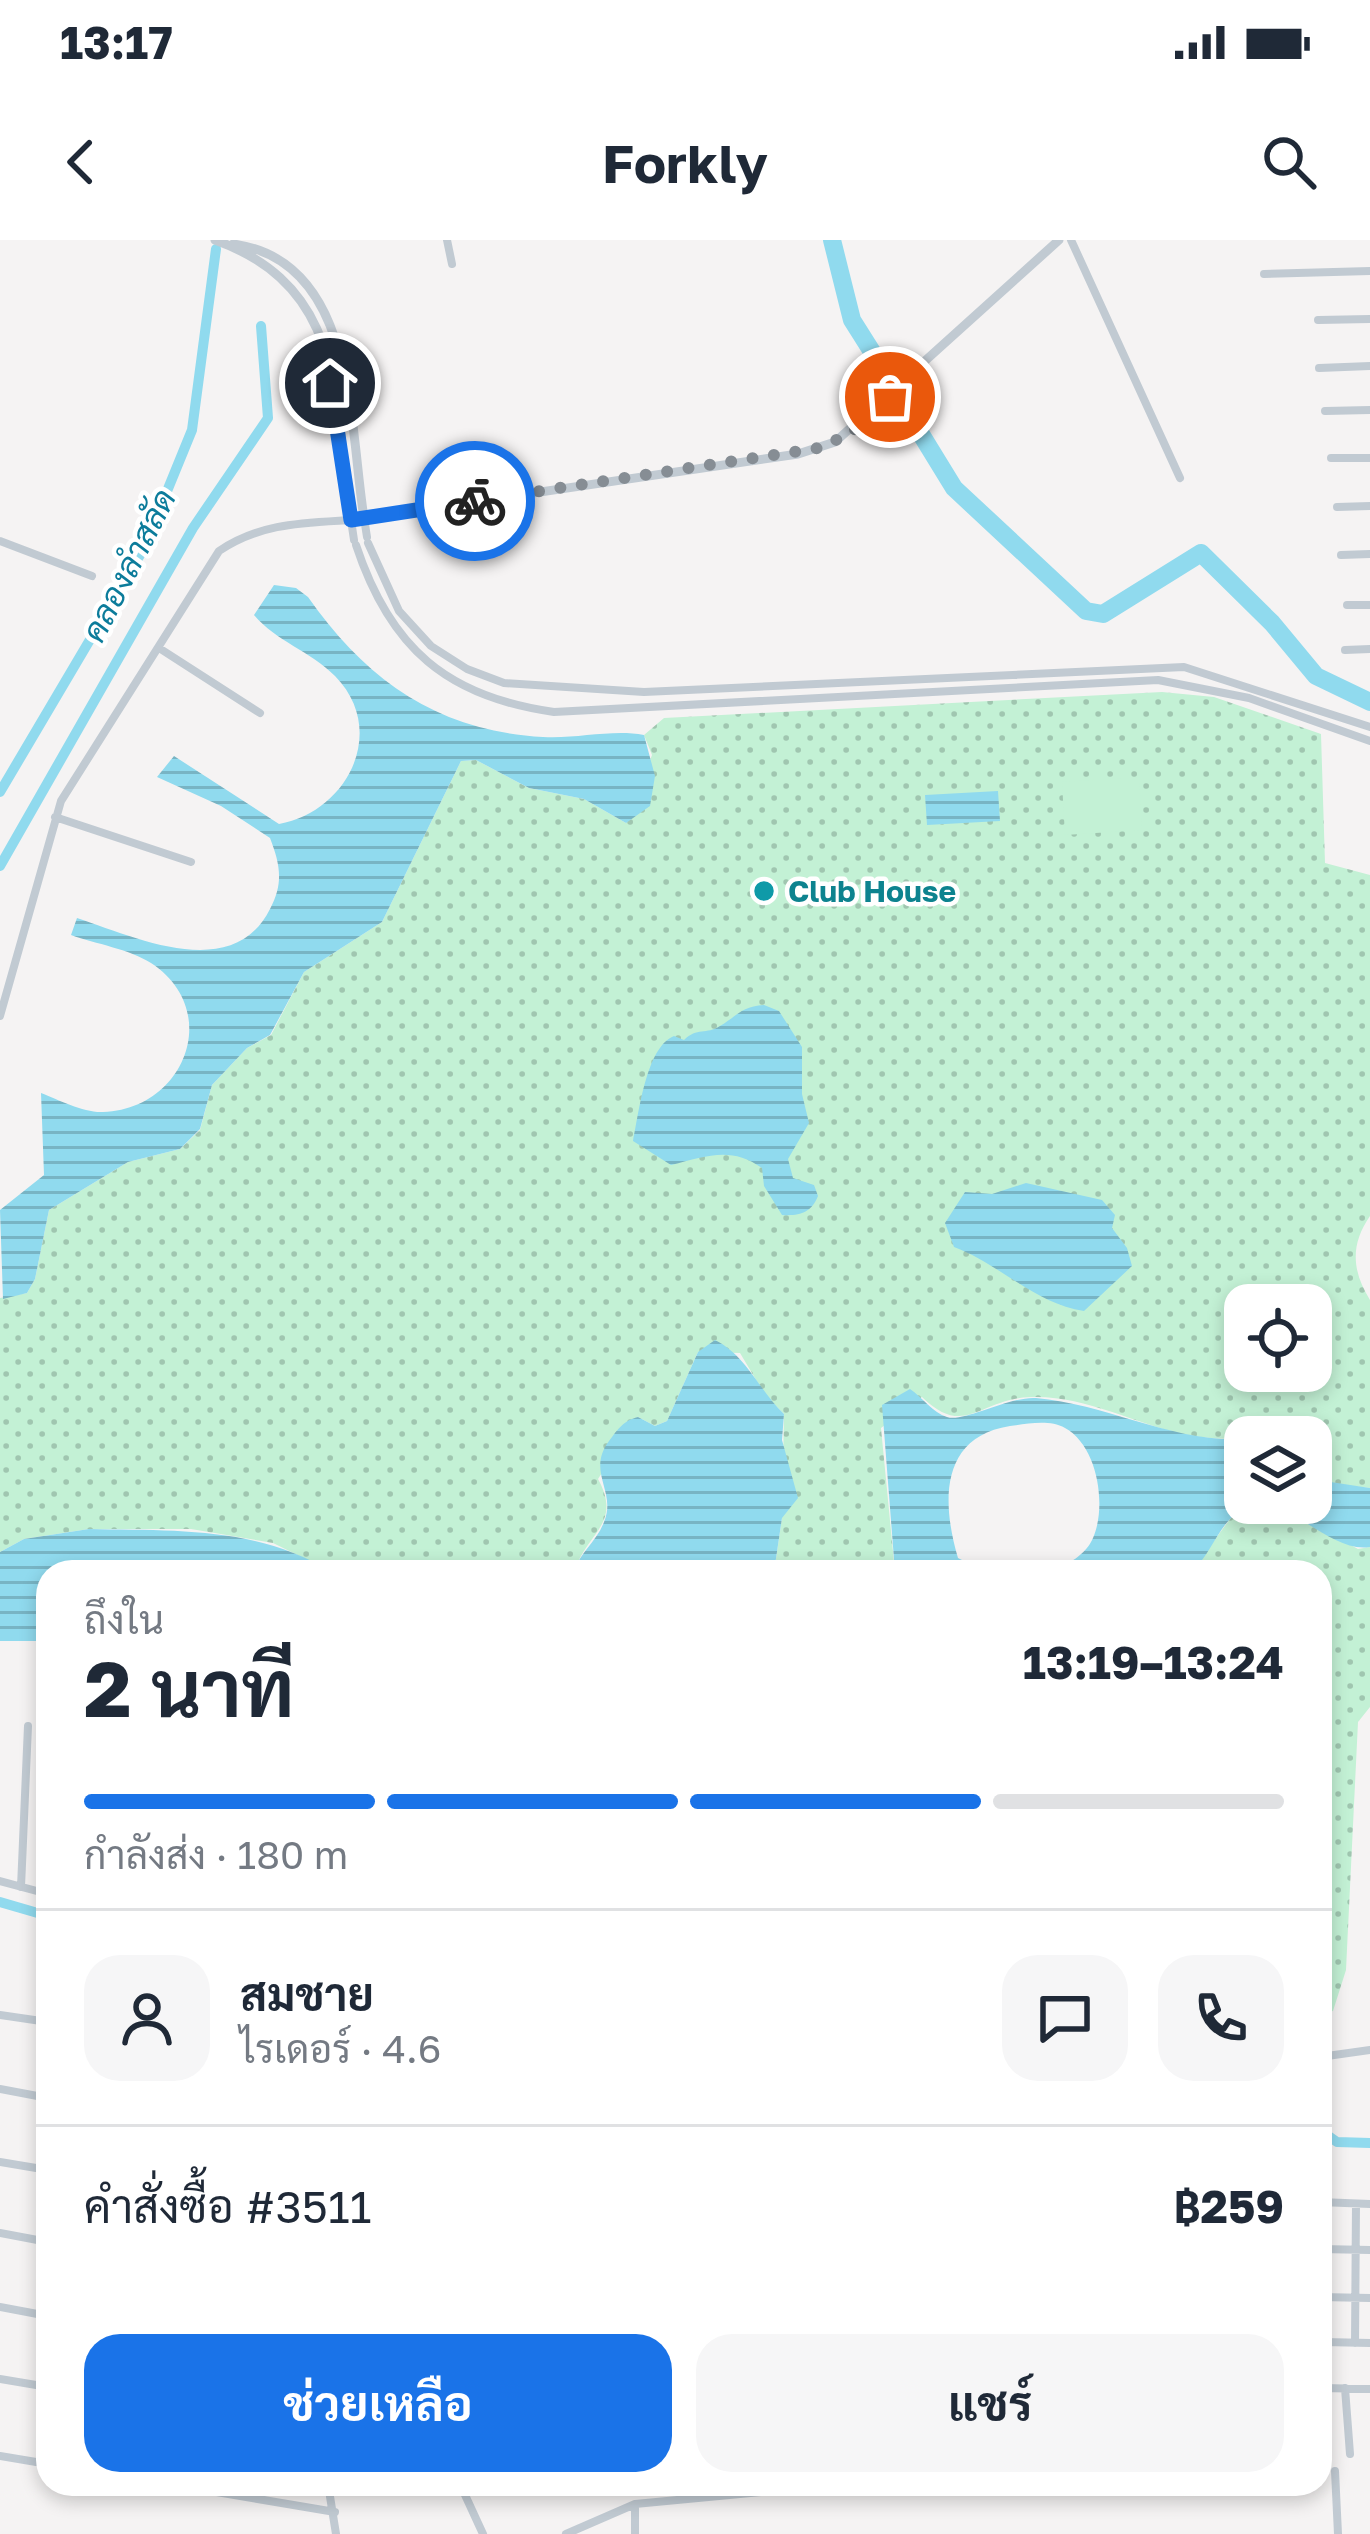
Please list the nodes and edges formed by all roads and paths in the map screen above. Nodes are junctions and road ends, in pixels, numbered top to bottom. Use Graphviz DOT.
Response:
graph roads {
  1 [pos="270,240"];
  2 [pos="447,240"];
  3 [pos="1059,240"];
  4 [pos="1071,240"];
  5 [pos="220,242"];
  6 [pos="261,250"];
  7 [pos="452,264"];
  8 [pos="1370,272"];
  9 [pos="1264,274"];
  10 [pos="1370,319"];
  11 [pos="1318,320"];
  12 [pos="335,336"];
  13 [pos="323,338"];
  14 [pos="1370,366"];
  15 [pos="1319,368"];
  16 [pos="1370,410"];
  17 [pos="1324,411"];
  18 [pos="1331,458"];
  19 [pos="1370,458"];
  20 [pos="1180,478"];
  21 [pos="1370,506"];
  22 [pos="1337,507"];
  23 [pos="364,518"];
  24 [pos="351,520"];
  25 [pos="0,541"];
  26 [pos="1370,554"];
  27 [pos="1341,555"];
  28 [pos="92,576"];
  29 [pos="1370,604"];
  30 [pos="1347,605"];
  31 [pos="159,648"];
  32 [pos="1346,650"];
  33 [pos="1370,650"];
  34 [pos="260,712"];
  35 [pos="1370,727"];
  36 [pos="1370,742"];
  37 [pos="55,817"];
  38 [pos="191,862"];
  39 [pos="0,1016"];
  40 [pos="28,1726"];
  41 [pos="0,1881"];
  42 [pos="21,1887"];
  43 [pos="36,1891"];
  44 [pos="0,2015"];
  45 [pos="36,2020"];
  46 [pos="1370,2050"];
  47 [pos="1332,2055"];
  48 [pos="0,2089"];
  49 [pos="36,2096"];
  50 [pos="0,2162"];
  51 [pos="36,2168"];
  52 [pos="1332,2203"];
  53 [pos="1356,2204"];
  54 [pos="1370,2204"];
  55 [pos="0,2233"];
  56 [pos="36,2240"];
  57 [pos="1332,2249"];
  58 [pos="1357,2250"];
  59 [pos="1370,2250"];
  60 [pos="1332,2297"];
  61 [pos="1356,2297"];
  62 [pos="1370,2298"];
  63 [pos="0,2307"];
  64 [pos="36,2314"];
  65 [pos="1332,2342"];
  66 [pos="1355,2343"];
  67 [pos="1370,2343"];
  68 [pos="0,2379"];
  69 [pos="36,2385"];
  70 [pos="1332,2388"];
  71 [pos="1345,2388"];
  72 [pos="1370,2389"];
  73 [pos="1350,2454"];
  74 [pos="0,2456"];
  75 [pos="36,2462"];
  76 [pos="1335,2470"];
  77 [pos="240,2496"];
  78 [pos="331,2496"];
  79 [pos="466,2496"];
  80 [pos="720,2496"];
  81 [pos="635,2504"];
  82 [pos="335,2512"];
  83 [pos="335,2534"];
  84 [pos="483,2534"];
  85 [pos="566,2534"];
  86 [pos="635,2534"];
  87 [pos="1338,2534"];
  1 -- 6 [label="street"];
  2 -- 7 [label="street"];
  3 -- 23 [label="street"];
  4 -- 20 [label="street"];
  5 -- 6 [label="street"];
  5 -- 13 [label="street"];
  6 -- 12 [label="street"];
  8 -- 9 [label="street"];
  10 -- 11 [label="street"];
  12 -- 13 [label="street"];
  12 -- 23 [label="street"];
  13 -- 24 [label="street"];
  14 -- 15 [label="street"];
  16 -- 17 [label="street"];
  18 -- 19 [label="street"];
  21 -- 22 [label="street"];
  23 -- 24 [label="street"];
  23 -- 35 [label="street"];
  24 -- 31 [label="street"];
  24 -- 36 [label="street"];
  25 -- 28 [label="street"];
  26 -- 27 [label="street"];
  29 -- 30 [label="street"];
  31 -- 34 [label="street"];
  31 -- 37 [label="street"];
  32 -- 33 [label="street"];
  37 -- 38 [label="street"];
  37 -- 39 [label="street"];
  40 -- 42 [label="street"];
  41 -- 42 [label="street"];
  42 -- 43 [label="street"];
  44 -- 45 [label="street"];
  46 -- 47 [label="street"];
  48 -- 49 [label="street"];
  50 -- 51 [label="street"];
  52 -- 53 [label="street"];
  53 -- 54 [label="street"];
  53 -- 58 [label="street"];
  55 -- 56 [label="street"];
  57 -- 58 [label="street"];
  58 -- 59 [label="street"];
  58 -- 61 [label="street"];
  60 -- 61 [label="street"];
  61 -- 62 [label="street"];
  61 -- 66 [label="street"];
  63 -- 64 [label="street"];
  65 -- 66 [label="street"];
  66 -- 67 [label="street"];
  68 -- 69 [label="street"];
  70 -- 71 [label="street"];
  71 -- 72 [label="street"];
  71 -- 73 [label="street"];
  74 -- 75 [label="street"];
  76 -- 87 [label="street"];
  77 -- 82 [label="street"];
  78 -- 82 [label="street"];
  79 -- 84 [label="street"];
  80 -- 81 [label="street"];
  81 -- 85 [label="street"];
  81 -- 86 [label="street"];
  82 -- 83 [label="street"];
}
